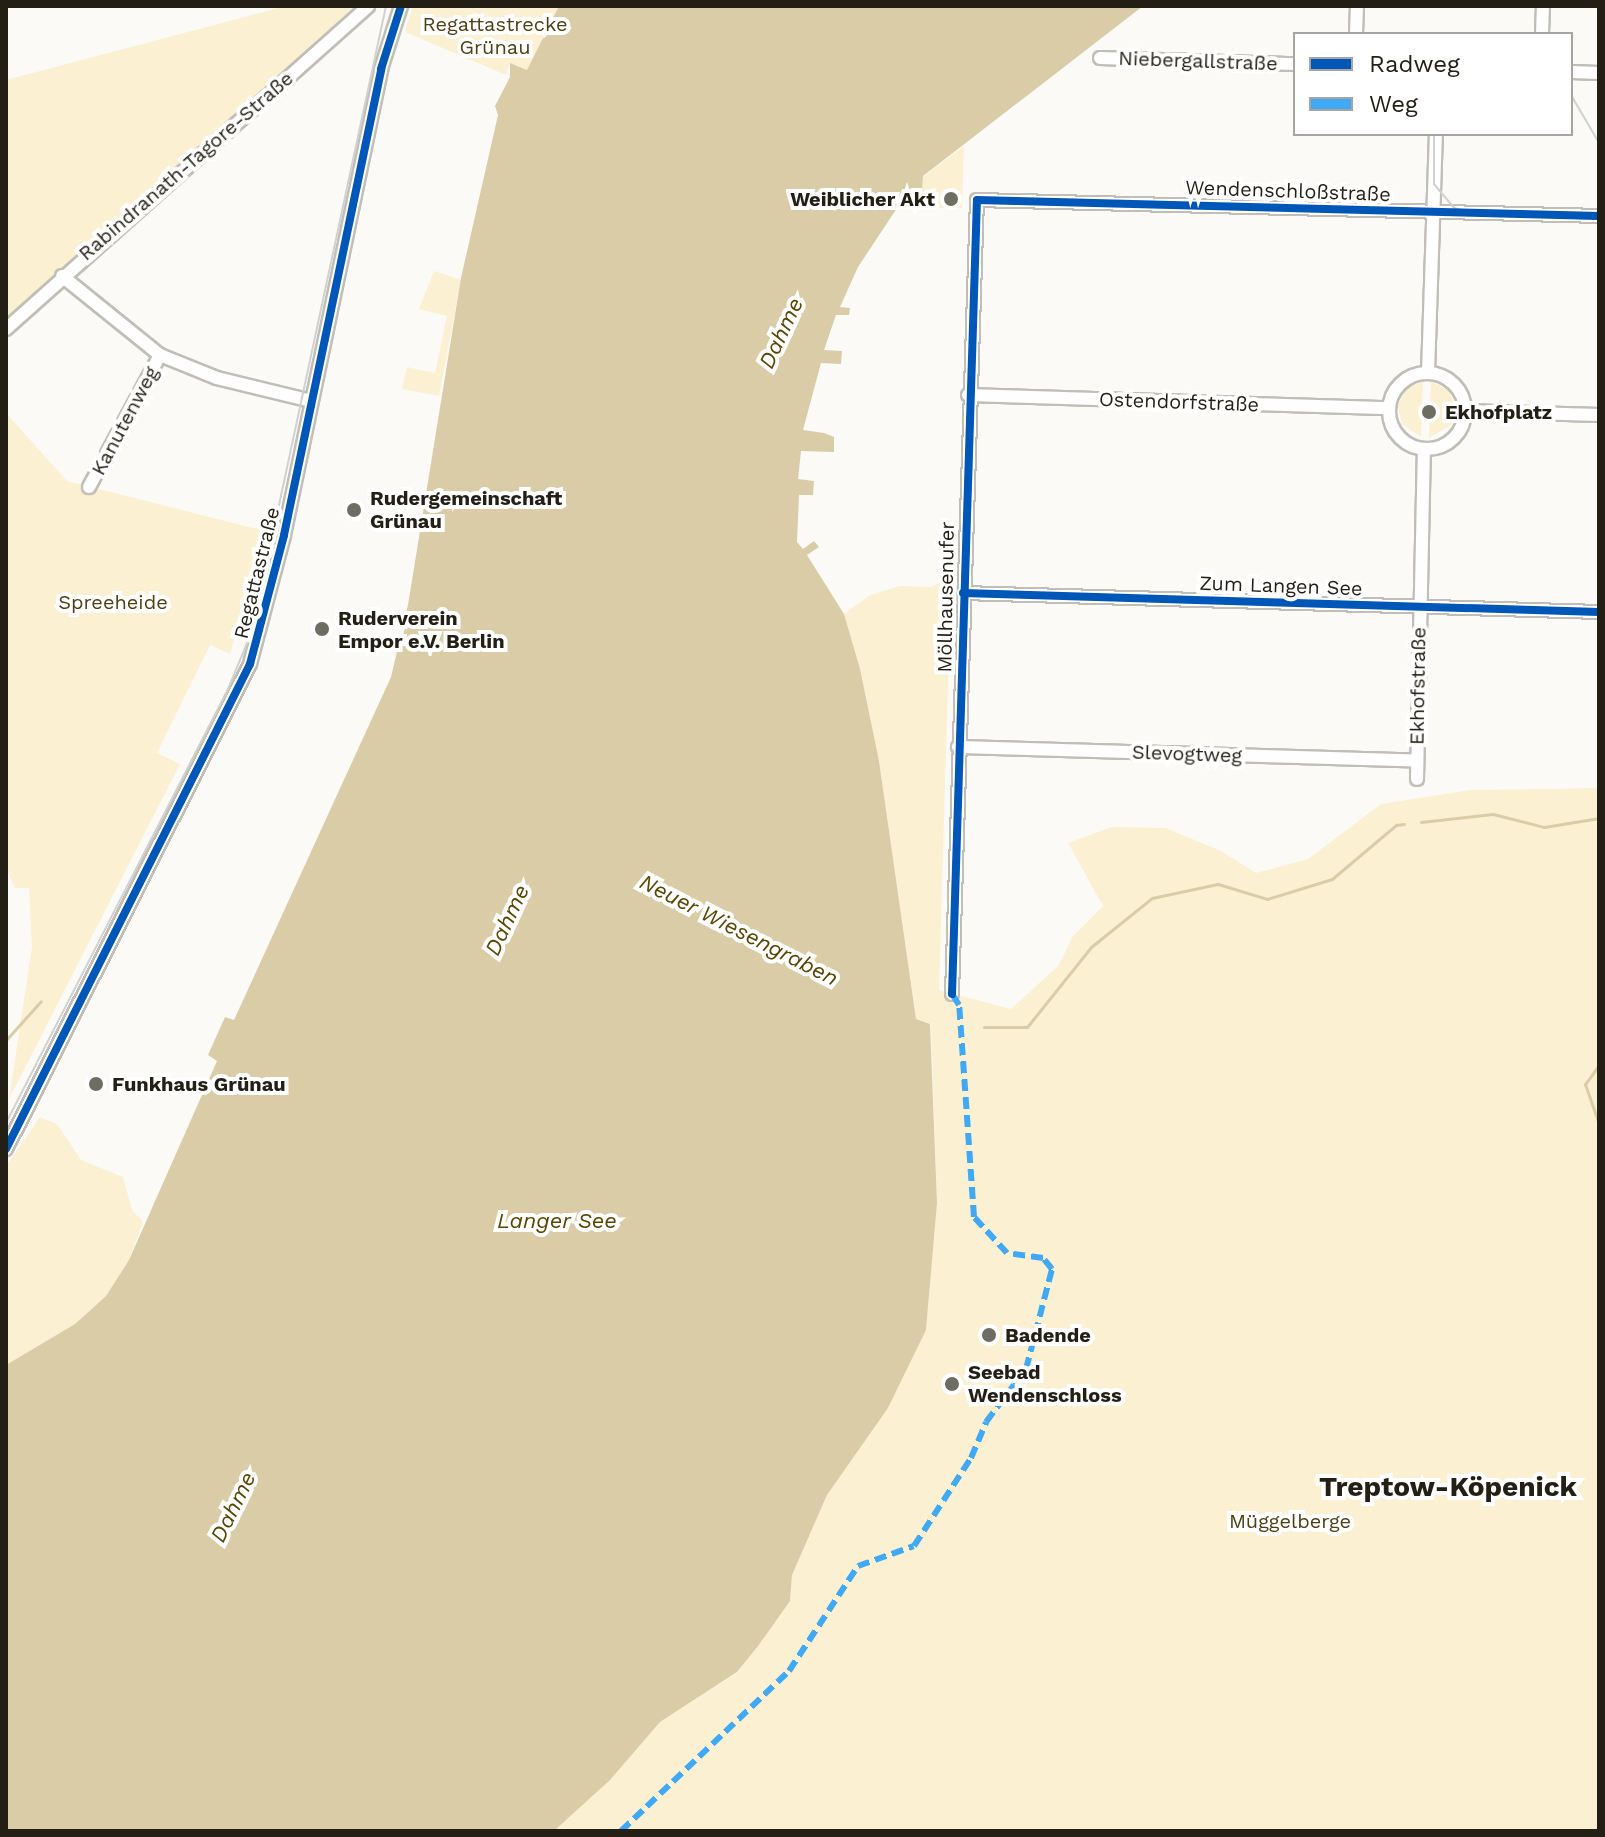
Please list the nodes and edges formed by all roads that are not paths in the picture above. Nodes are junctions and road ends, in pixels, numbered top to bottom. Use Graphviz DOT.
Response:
graph roads {
  1 [pos="368,6"];
  2 [pos="401,6"];
  3 [pos="1357,6"];
  4 [pos="1543,6"];
  5 [pos="1356,32"];
  6 [pos="1542,32"];
  7 [pos="1100,58"];
  8 [pos="1293,64"];
  9 [pos="1573,72"];
  10 [pos="1599,73"];
  11 [pos="1436,136"];
  12 [pos="977,200"];
  13 [pos="1433,210"];
  14 [pos="1599,216"];
  15 [pos="62,276"];
  16 [pos="6,329"];
  17 [pos="160,355"];
  18 [pos="1428,373"];
  19 [pos="968,395"];
  20 [pos="311,401"];
  21 [pos="1389,408"];
  22 [pos="1465,411"];
  23 [pos="1599,415"];
  24 [pos="1424,449"];
  25 [pos="89,487"];
  26 [pos="963,593"];
  27 [pos="1420,606"];
  28 [pos="1599,612"];
  29 [pos="958,747"];
  30 [pos="1417,761"];
  31 [pos="1417,779"];
  32 [pos="952,994"];
  33 [pos="6,1149"];
  1 -- 15 [label="street, Rabindranath-Tagore-Straße"];
  2 -- 20 [label="street, Regattastraße"];
  3 -- 5 [label="street"];
  4 -- 6 [label="street"];
  7 -- 8 [label="street, Niebergallstraße"];
  9 -- 10 [label="street"];
  11 -- 13 [label="street"];
  12 -- 13 [label="street, Wendenschloßstraße"];
  12 -- 19 [label="street, Möllhausenufer"];
  13 -- 14 [label="street, Wendenschloßstraße"];
  13 -- 18 [label="street"];
  15 -- 16 [label="street, Rabindranath-Tagore-Straße"];
  15 -- 17 [label="street"];
  17 -- 20 [label="street"];
  17 -- 25 [label="street, Kanutenweg"];
  18 -- 21 [label="street"];
  18 -- 22 [label="street"];
  19 -- 21 [label="street, Ostendorfstraße"];
  19 -- 26 [label="street, Möllhausenufer"];
  20 -- 33 [label="street, Regattastraße"];
  21 -- 24 [label="street"];
  22 -- 23 [label="street"];
  22 -- 24 [label="street"];
  24 -- 27 [label="street, Ekhofstraße"];
  26 -- 27 [label="street, Zum Langen See"];
  26 -- 29 [label="street, Möllhausenufer"];
  27 -- 28 [label="street, Zum Langen See"];
  27 -- 30 [label="street, Ekhofstraße"];
  29 -- 30 [label="street, Slevogtweg"];
  29 -- 32 [label="street, Möllhausenufer"];
  30 -- 31 [label="street, Ekhofstraße"];
}
